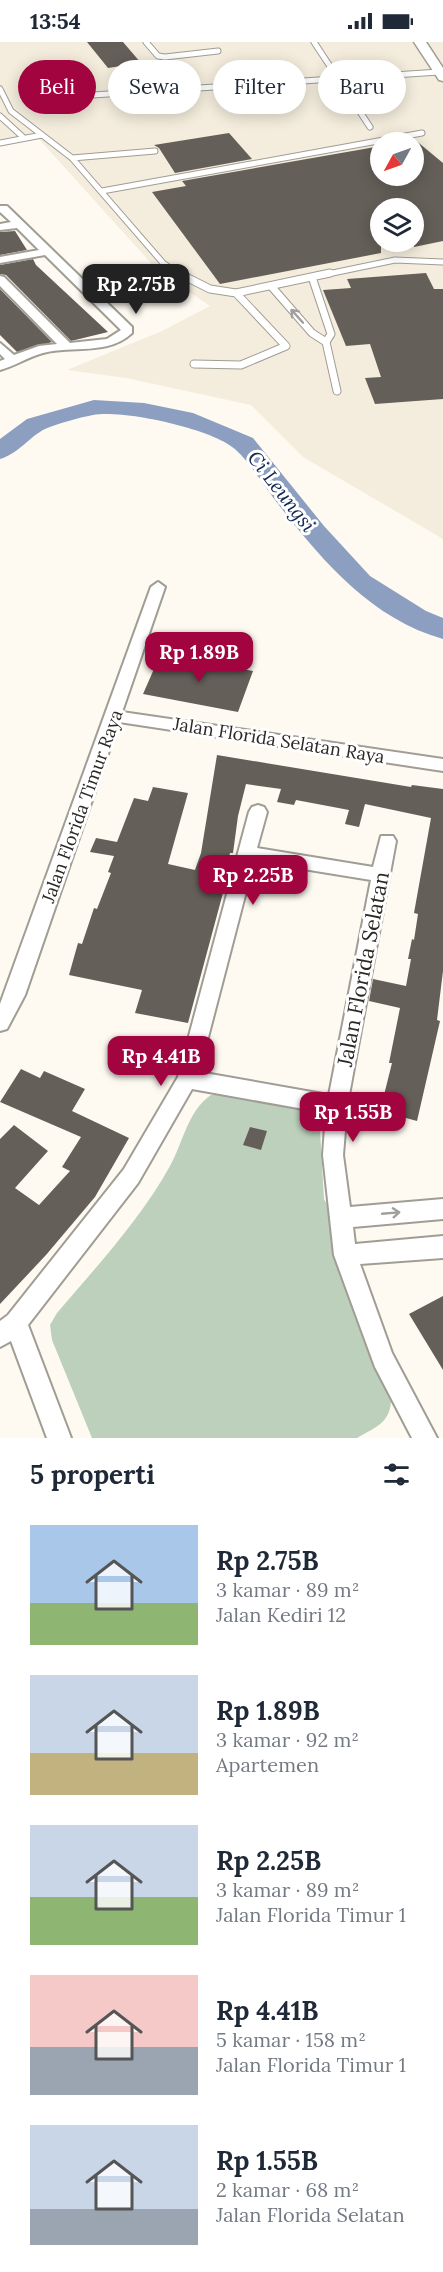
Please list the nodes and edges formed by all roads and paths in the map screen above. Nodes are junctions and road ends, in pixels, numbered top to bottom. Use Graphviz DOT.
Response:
graph roads {
  1 [pos="146,42"];
  2 [pos="314,42"];
  3 [pos="420,42"];
  4 [pos="218,51"];
  5 [pos="325,60"];
  6 [pos="441,74"];
  7 [pos="406,76"];
  8 [pos="318,81"];
  9 [pos="0,89"];
  10 [pos="96,95"];
  11 [pos="361,114"];
  12 [pos="0,116"];
  13 [pos="370,127"];
  14 [pos="42,135"];
  15 [pos="24,138"];
  16 [pos="370,142"];
  17 [pos="0,143"];
  18 [pos="155,151"];
  19 [pos="72,158"];
  20 [pos="102,191"];
  21 [pos="0,209"];
  22 [pos="19,224"];
  23 [pos="0,227"];
  24 [pos="45,252"];
  25 [pos="0,260"];
  26 [pos="443,262"];
  27 [pos="312,278"];
  28 [pos="0,279"];
  29 [pos="271,286"];
  30 [pos="236,293"];
  31 [pos="326,342"];
  32 [pos="0,347"];
  33 [pos="67,347"];
  34 [pos="13,361"];
  35 [pos="194,364"];
  36 [pos="0,366"];
  37 [pos="337,392"];
  38 [pos="158,587"];
  39 [pos="114,716"];
  40 [pos="443,765"];
  41 [pos="258,812"];
  42 [pos="387,841"];
  43 [pos="247,853"];
  44 [pos="381,875"];
  45 [pos="0,1023"];
  46 [pos="188,1079"];
  47 [pos="337,1106"];
  48 [pos="443,1209"];
  49 [pos="340,1218"];
  50 [pos="443,1247"];
  51 [pos="345,1255"];
  52 [pos="8,1329"];
  53 [pos="416,1435"];
  54 [pos="60,1438"];
  1 -- 4 [label="lane"];
  2 -- 5 [label="lane"];
  3 -- 6 [label="street"];
  6 -- 7 [label="lane"];
  8 -- 10 [label="lane"];
  9 -- 14 [label="lane"];
  11 -- 13 [label="lane"];
  12 -- 15 [label="lane"];
  14 -- 15 [label="lane"];
  14 -- 19 [label="lane"];
  15 -- 17 [label="lane"];
  16 -- 20 [label="lane"];
  18 -- 19 [label="lane"];
  19 -- 20 [label="lane"];
  20 -- 30 [label="lane"];
  21 -- 22 [label="street"];
  22 -- 23 [label="street"];
  22 -- 24 [label="street"];
  24 -- 25 [label="street"];
  24 -- 33 [label="street"];
  26 -- 27 [label="lane"];
  27 -- 29 [label="lane"];
  27 -- 31 [label="lane"];
  28 -- 33 [label="street"];
  29 -- 30 [label="lane"];
  31 -- 29 [label="lane, one-way"];
  30 -- 35 [label="lane"];
  31 -- 37 [label="lane"];
  32 -- 34 [label="street"];
  33 -- 34 [label="street"];
  34 -- 36 [label="street"];
  38 -- 39 [label="street, Jalan Florida Timur Raya"];
  39 -- 40 [label="street, Jalan Florida Selatan Raya"];
  39 -- 45 [label="street, Jalan Florida Timur Raya"];
  41 -- 43 [label="street"];
  42 -- 44 [label="street, Jalan Florida Selatan"];
  43 -- 44 [label="street"];
  43 -- 46 [label="street"];
  44 -- 47 [label="street, Jalan Florida Selatan"];
  46 -- 47 [label="street"];
  46 -- 52 [label="street"];
  47 -- 49 [label="street, Jalan Florida Selatan"];
  49 -- 48 [label="street, one-way"];
  49 -- 51 [label="street, Jalan Florida Selatan"];
  50 -- 51 [label="street"];
  51 -- 53 [label="street, Jalan Florida Selatan"];
  52 -- 54 [label="street"];
}
